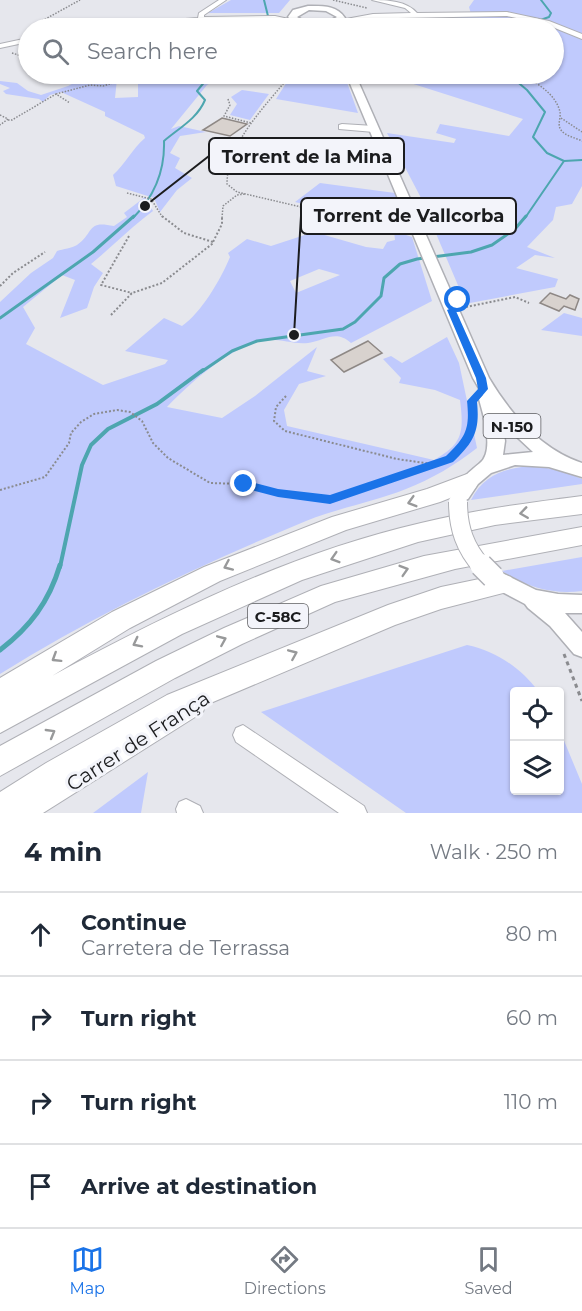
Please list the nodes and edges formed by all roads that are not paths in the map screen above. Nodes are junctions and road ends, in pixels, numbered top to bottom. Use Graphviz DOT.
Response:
graph roads {
  1 [pos="223,0"];
  2 [pos="309,0"];
  3 [pos="315,0"];
  4 [pos="375,0"];
  5 [pos="298,14"];
  6 [pos="415,14"];
  7 [pos="393,15"];
  8 [pos="203,16"];
  9 [pos="375,16"];
  10 [pos="187,18"];
  11 [pos="194,18"];
  12 [pos="301,18"];
  13 [pos="326,18"];
  14 [pos="332,18"];
  15 [pos="347,18"];
  16 [pos="395,18"];
  17 [pos="532,18"];
  18 [pos="564,30"];
  19 [pos="582,37"];
  20 [pos="18,42"];
  21 [pos="0,46"];
  22 [pos="354,84"];
  23 [pos="342,127"];
  24 [pos="374,129"];
  25 [pos="482,384"];
  26 [pos="558,460"];
  27 [pos="489,466"];
  28 [pos="582,470"];
  29 [pos="462,492"];
  30 [pos="582,505"];
  31 [pos="582,536"];
  32 [pos="498,581"];
  33 [pos="529,597"];
  34 [pos="582,604"];
  35 [pos="582,647"];
  36 [pos="221,687"];
  37 [pos="0,693"];
  38 [pos="0,720"];
  39 [pos="243,735"];
  40 [pos="0,762"];
  41 [pos="0,809"];
  42 [pos="24,813"];
  43 [pos="357,813"];
  1 -- 8 [label="street"];
  2 -- 5 [label="main road"];
  3 -- 14 [label="main road"];
  4 -- 6 [label="street"];
  5 -- 8 [label="street"];
  5 -- 8 [label="street"];
  5 -- 12 [label="main road"];
  5 -- 13 [label="main road"];
  6 -- 7 [label="street"];
  6 -- 17 [label="street"];
  7 -- 9 [label="street"];
  7 -- 16 [label="street"];
  8 -- 10 [label="street"];
  8 -- 11 [label="street"];
  9 -- 15 [label="street"];
  18 -- 19 [label="street"];
  20 -- 21 [label="street"];
  22 -- 24 [label="main road, N-150"];
  23 -- 24 [label="street"];
  24 -- 25 [label="main road, N-150"];
  25 -- 26 [label="main road, N-150"];
  25 -- 27 [label="main road, N-150"];
  26 -- 27 [label="main road, N-150"];
  26 -- 28 [label="main road, N-150"];
  27 -- 29 [label="main road, N-150"];
  29 -- 32 [label="main road, bridge"];
  29 -- 37 [label="highway, one-way"];
  30 -- 38 [label="highway, C-58C, one-way"];
  40 -- 31 [label="highway, C-58C, one-way"];
  32 -- 33 [label="main road"];
  36 -- 32 [label="highway, one-way"];
  33 -- 34 [label="main road"];
  33 -- 35 [label="main road"];
  36 -- 41 [label="highway"];
  36 -- 42 [label="street, Carrer de França"];
  39 -- 43 [label="street"];
}
